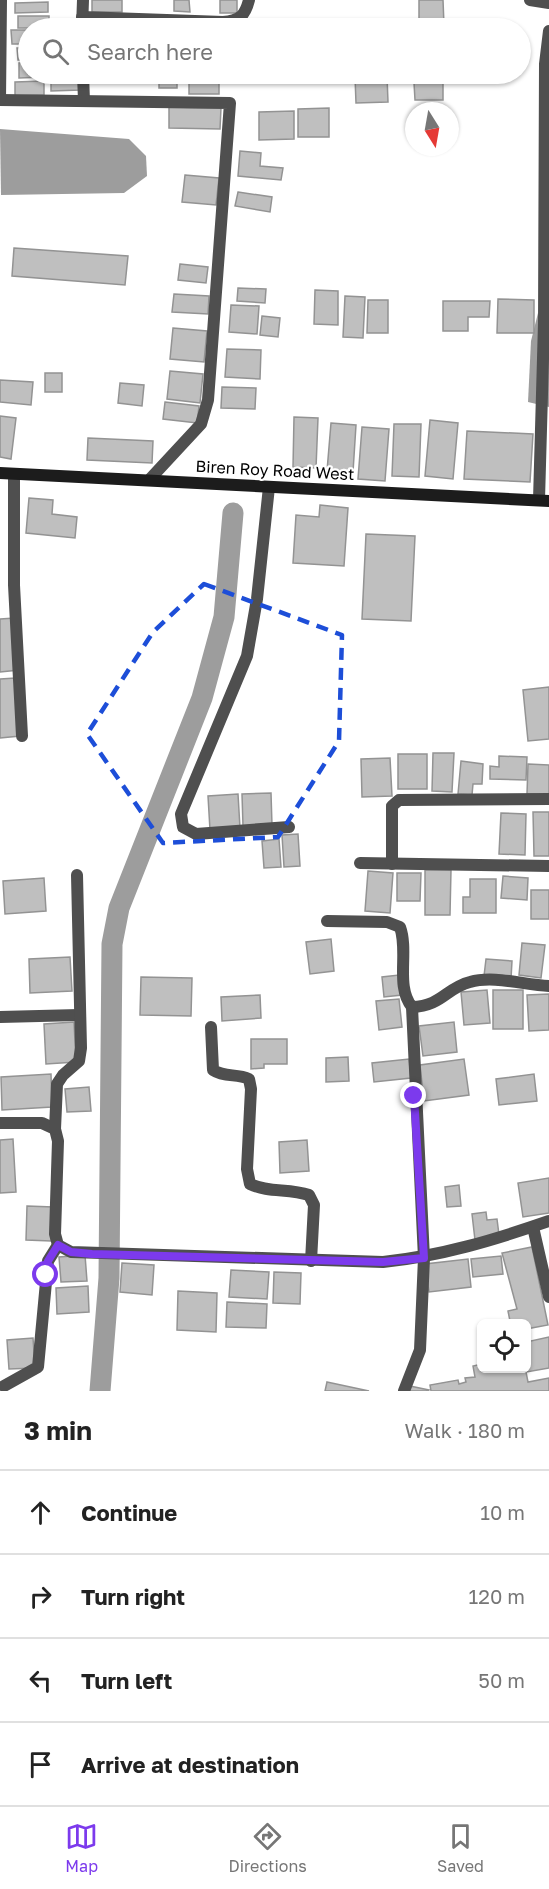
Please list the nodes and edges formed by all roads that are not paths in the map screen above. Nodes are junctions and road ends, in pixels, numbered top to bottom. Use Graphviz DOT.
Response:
graph roads {
  1 [pos="1,0"];
  2 [pos="82,0"];
  3 [pos="249,0"];
  4 [pos="530,0"];
  5 [pos="549,3"];
  6 [pos="82,18"];
  7 [pos="240,18"];
  8 [pos="549,31"];
  9 [pos="83,84"];
  10 [pos="0,100"];
  11 [pos="84,101"];
  12 [pos="0,473"];
  13 [pos="14,474"];
  14 [pos="150,479"];
  15 [pos="269,487"];
  16 [pos="544,500"];
  17 [pos="22,736"];
  18 [pos="549,800"];
  19 [pos="289,827"];
  20 [pos="360,863"];
  21 [pos="392,864"];
  22 [pos="549,866"];
  23 [pos="77,875"];
  24 [pos="327,921"];
  25 [pos="549,986"];
  26 [pos="412,1007"];
  27 [pos="79,1015"];
  28 [pos="0,1017"];
  29 [pos="211,1028"];
  30 [pos="0,1123"];
  31 [pos="55,1129"];
  32 [pos="549,1221"];
  33 [pos="532,1227"];
  34 [pos="58,1245"];
  35 [pos="424,1258"];
  36 [pos="311,1261"];
  37 [pos="549,1297"];
  38 [pos="6,1387"];
  39 [pos="404,1391"];
  1 -- 10 [label="street"];
  2 -- 6 [label="street"];
  3 -- 7 [label="street"];
  4 -- 5 [label="street"];
  8 -- 16 [label="street"];
  9 -- 11 [label="street"];
  10 -- 11 [label="street"];
  11 -- 14 [label="street"];
  12 -- 13 [label="main road, Biren Roy Road West"];
  13 -- 14 [label="main road, Biren Roy Road West"];
  13 -- 17 [label="street"];
  14 -- 15 [label="main road, Biren Roy Road West"];
  15 -- 16 [label="main road, Biren Roy Road West"];
  15 -- 19 [label="street"];
  18 -- 21 [label="street"];
  20 -- 21 [label="street"];
  21 -- 22 [label="street"];
  23 -- 27 [label="street"];
  24 -- 26 [label="street"];
  25 -- 26 [label="street"];
  26 -- 35 [label="street"];
  27 -- 28 [label="street"];
  27 -- 31 [label="street"];
  29 -- 36 [label="street"];
  30 -- 31 [label="street"];
  31 -- 34 [label="street"];
  32 -- 33 [label="street"];
  33 -- 35 [label="street"];
  33 -- 37 [label="street"];
  34 -- 36 [label="street"];
  34 -- 38 [label="street"];
  35 -- 36 [label="street"];
  35 -- 39 [label="street"];
}
